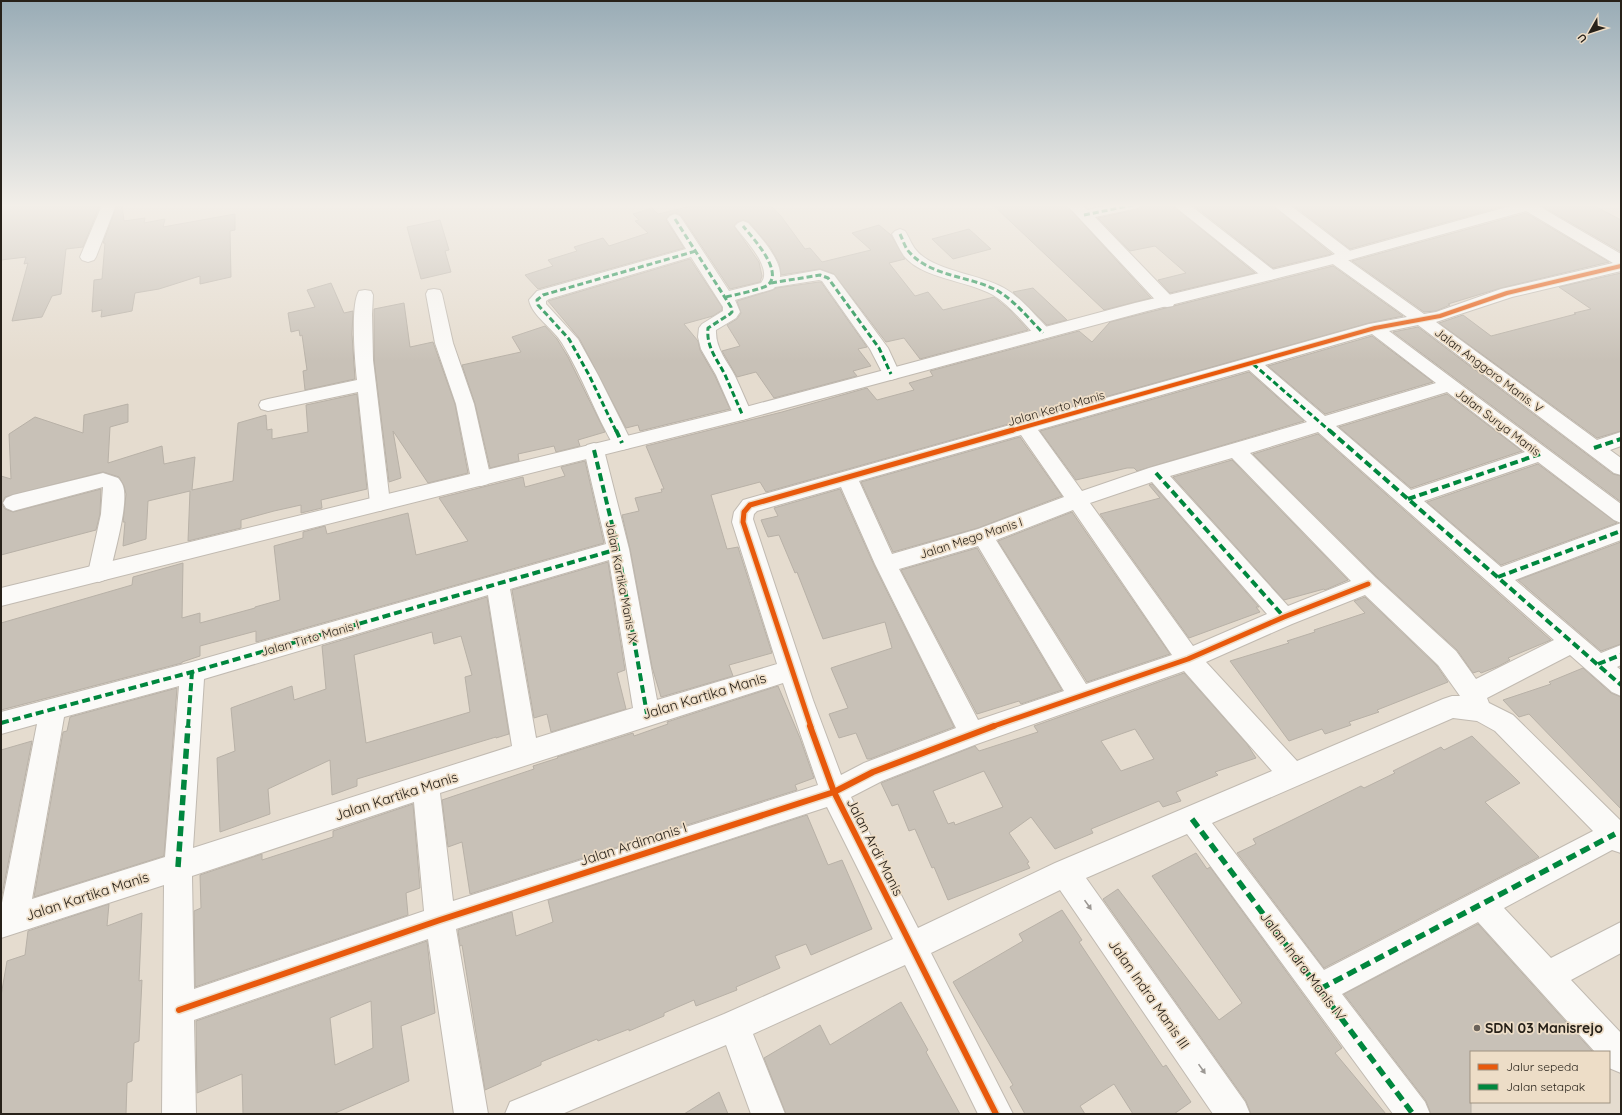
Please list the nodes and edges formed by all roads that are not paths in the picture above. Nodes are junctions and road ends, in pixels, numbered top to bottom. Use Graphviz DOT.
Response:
graph roads {
  1 [pos="675,257"];
  2 [pos="700,257"];
  3 [pos="766,257"];
  4 [pos="915,257"];
  5 [pos="1125,257"];
  6 [pos="1247,257"];
  7 [pos="1342,257"];
  8 [pos="1621,266"];
  9 [pos="1270,275"];
  10 [pos="771,283"];
  11 [pos="434,294"];
  12 [pos="365,296"];
  13 [pos="726,297"];
  14 [pos="1167,302"];
  15 [pos="1422,320"];
  16 [pos="1375,328"];
  17 [pos="1043,333"];
  18 [pos="1253,364"];
  19 [pos="891,374"];
  20 [pos="367,384"];
  21 [pos="1450,385"];
  22 [pos="268,405"];
  23 [pos="742,414"];
  24 [pos="1322,424"];
  25 [pos="1026,427"];
  26 [pos="1621,439"];
  27 [pos="622,443"];
  28 [pos="1594,448"];
  29 [pos="594,450"];
  30 [pos="1236,450"];
  31 [pos="1540,454"];
  32 [pos="1621,468"];
  33 [pos="1156,473"];
  34 [pos="847,478"];
  35 [pos="481,479"];
  36 [pos="1408,499"];
  37 [pos="1077,500"];
  38 [pos="13,503"];
  39 [pos="380,503"];
  40 [pos="745,510"];
  41 [pos="1621,515"];
  42 [pos="1621,531"];
  43 [pos="983,536"];
  44 [pos="618,549"];
  45 [pos="886,564"];
  46 [pos="99,573"];
  47 [pos="1498,577"];
  48 [pos="498,584"];
  49 [pos="1368,584"];
  50 [pos="1,598"];
  51 [pos="1284,617"];
  52 [pos="1573,642"];
  53 [pos="1621,655"];
  54 [pos="1188,659"];
  55 [pos="1598,664"];
  56 [pos="791,670"];
  57 [pos="192,672"];
  58 [pos="1621,685"];
  59 [pos="1080,696"];
  60 [pos="1476,702"];
  61 [pos="53,709"];
  62 [pos="647,714"];
  63 [pos="1,723"];
  64 [pos="972,734"];
  65 [pos="526,754"];
  66 [pos="1293,776"];
  67 [pos="426,786"];
  68 [pos="834,792"];
  69 [pos="1192,819"];
  70 [pos="1618,837"];
  71 [pos="178,867"];
  72 [pos="1065,873"];
  73 [pos="1481,904"];
  74 [pos="440,920"];
  75 [pos="8,921"];
  76 [pos="1621,937"];
  77 [pos="912,946"];
  78 [pos="1547,976"];
  79 [pos="1320,989"];
  80 [pos="179,1010"];
  81 [pos="734,1026"];
  82 [pos="1621,1057"];
  83 [pos="568,1105"];
  84 [pos="179,1114"];
  85 [pos="471,1114"];
  86 [pos="522,1114"];
  87 [pos="768,1114"];
  88 [pos="996,1114"];
  89 [pos="1233,1114"];
  90 [pos="1413,1114"];
  1 -- 27 [label="street"];
  2 -- 13 [label="street"];
  3 -- 10 [label="street"];
  4 -- 17 [label="street"];
  5 -- 14 [label="street"];
  6 -- 9 [label="street"];
  7 -- 9 [label="street"];
  7 -- 15 [label="street, Jalan Anggoro Manis. V"];
  8 -- 15 [label="street, Jalan Kerto Manis"];
  9 -- 14 [label="street"];
  10 -- 13 [label="street"];
  10 -- 19 [label="street"];
  11 -- 35 [label="street"];
  12 -- 20 [label="street"];
  13 -- 23 [label="street"];
  14 -- 17 [label="street"];
  15 -- 16 [label="street, Jalan Kerto Manis"];
  15 -- 28 [label="street, Jalan Anggoro Manis. V"];
  16 -- 18 [label="street, Jalan Kerto Manis"];
  16 -- 21 [label="street, Jalan Surya Manis"];
  17 -- 19 [label="street"];
  18 -- 24 [label="street"];
  18 -- 25 [label="street, Jalan Kerto Manis"];
  19 -- 23 [label="street"];
  20 -- 22 [label="street"];
  20 -- 39 [label="street"];
  21 -- 24 [label="street, Jalan Mego Manis I"];
  21 -- 31 [label="street, Jalan Surya Manis"];
  23 -- 27 [label="street"];
  24 -- 30 [label="street, Jalan Mego Manis I"];
  24 -- 36 [label="street"];
  25 -- 34 [label="street, Jalan Kerto Manis"];
  25 -- 37 [label="street"];
  26 -- 28 [label="street"];
  27 -- 29 [label="street"];
  28 -- 32 [label="street, Jalan Anggoro Manis. V"];
  29 -- 35 [label="street"];
  29 -- 44 [label="street, Jalan Kartika Manis IX"];
  30 -- 33 [label="street, Jalan Mego Manis I"];
  30 -- 49 [label="street"];
  31 -- 36 [label="street"];
  31 -- 41 [label="street, Jalan Surya Manis"];
  33 -- 37 [label="street, Jalan Mego Manis I"];
  33 -- 51 [label="street"];
  34 -- 40 [label="street, Jalan Kerto Manis"];
  34 -- 45 [label="street"];
  35 -- 39 [label="street"];
  36 -- 47 [label="street"];
  37 -- 43 [label="street, Jalan Mego Manis I"];
  37 -- 54 [label="street"];
  38 -- 46 [label="street"];
  39 -- 46 [label="street"];
  40 -- 56 [label="street, Jalan Ardi Manis"];
  42 -- 47 [label="street"];
  43 -- 45 [label="street, Jalan Mego Manis I"];
  43 -- 59 [label="street"];
  44 -- 48 [label="street, Jalan Tirto Manis I"];
  44 -- 62 [label="street, Jalan Kartika Manis IX"];
  45 -- 64 [label="street"];
  46 -- 50 [label="street"];
  47 -- 52 [label="street"];
  48 -- 57 [label="street, Jalan Tirto Manis I"];
  48 -- 65 [label="street"];
  49 -- 51 [label="street, Jalan Ardimanis I"];
  49 -- 60 [label="street"];
  51 -- 54 [label="street, Jalan Ardimanis I"];
  52 -- 55 [label="street"];
  52 -- 60 [label="street"];
  53 -- 55 [label="street"];
  54 -- 59 [label="street, Jalan Ardimanis I"];
  54 -- 66 [label="street"];
  55 -- 58 [label="street"];
  56 -- 62 [label="street, Jalan Kartika Manis"];
  56 -- 68 [label="street, Jalan Ardi Manis"];
  57 -- 61 [label="street, Jalan Tirto Manis I"];
  57 -- 71 [label="street"];
  59 -- 64 [label="street, Jalan Ardimanis I"];
  60 -- 66 [label="street"];
  60 -- 70 [label="street"];
  61 -- 63 [label="street, Jalan Tirto Manis I"];
  61 -- 75 [label="street"];
  62 -- 65 [label="street, Jalan Kartika Manis"];
  64 -- 68 [label="street, Jalan Ardimanis I"];
  65 -- 67 [label="street, Jalan Kartika Manis"];
  66 -- 69 [label="street"];
  67 -- 71 [label="street, Jalan Kartika Manis"];
  67 -- 74 [label="street"];
  68 -- 74 [label="street, Jalan Ardimanis I"];
  68 -- 77 [label="street, Jalan Ardi Manis"];
  69 -- 72 [label="street"];
  69 -- 79 [label="street, Jalan Indra Manis IV"];
  70 -- 73 [label="street"];
  71 -- 75 [label="street, Jalan Kartika Manis"];
  71 -- 80 [label="street"];
  72 -- 77 [label="street"];
  72 -- 89 [label="street, Jalan Indra Manis III, one-way"];
  73 -- 78 [label="street"];
  73 -- 79 [label="street"];
  74 -- 80 [label="street, Jalan Ardimanis I"];
  74 -- 85 [label="street"];
  76 -- 78 [label="street"];
  77 -- 81 [label="street"];
  77 -- 88 [label="street, Jalan Ardi Manis"];
  78 -- 82 [label="street"];
  79 -- 90 [label="street, Jalan Indra Manis IV"];
  80 -- 84 [label="street"];
  81 -- 83 [label="street"];
  81 -- 87 [label="street"];
  83 -- 86 [label="street"];
}
